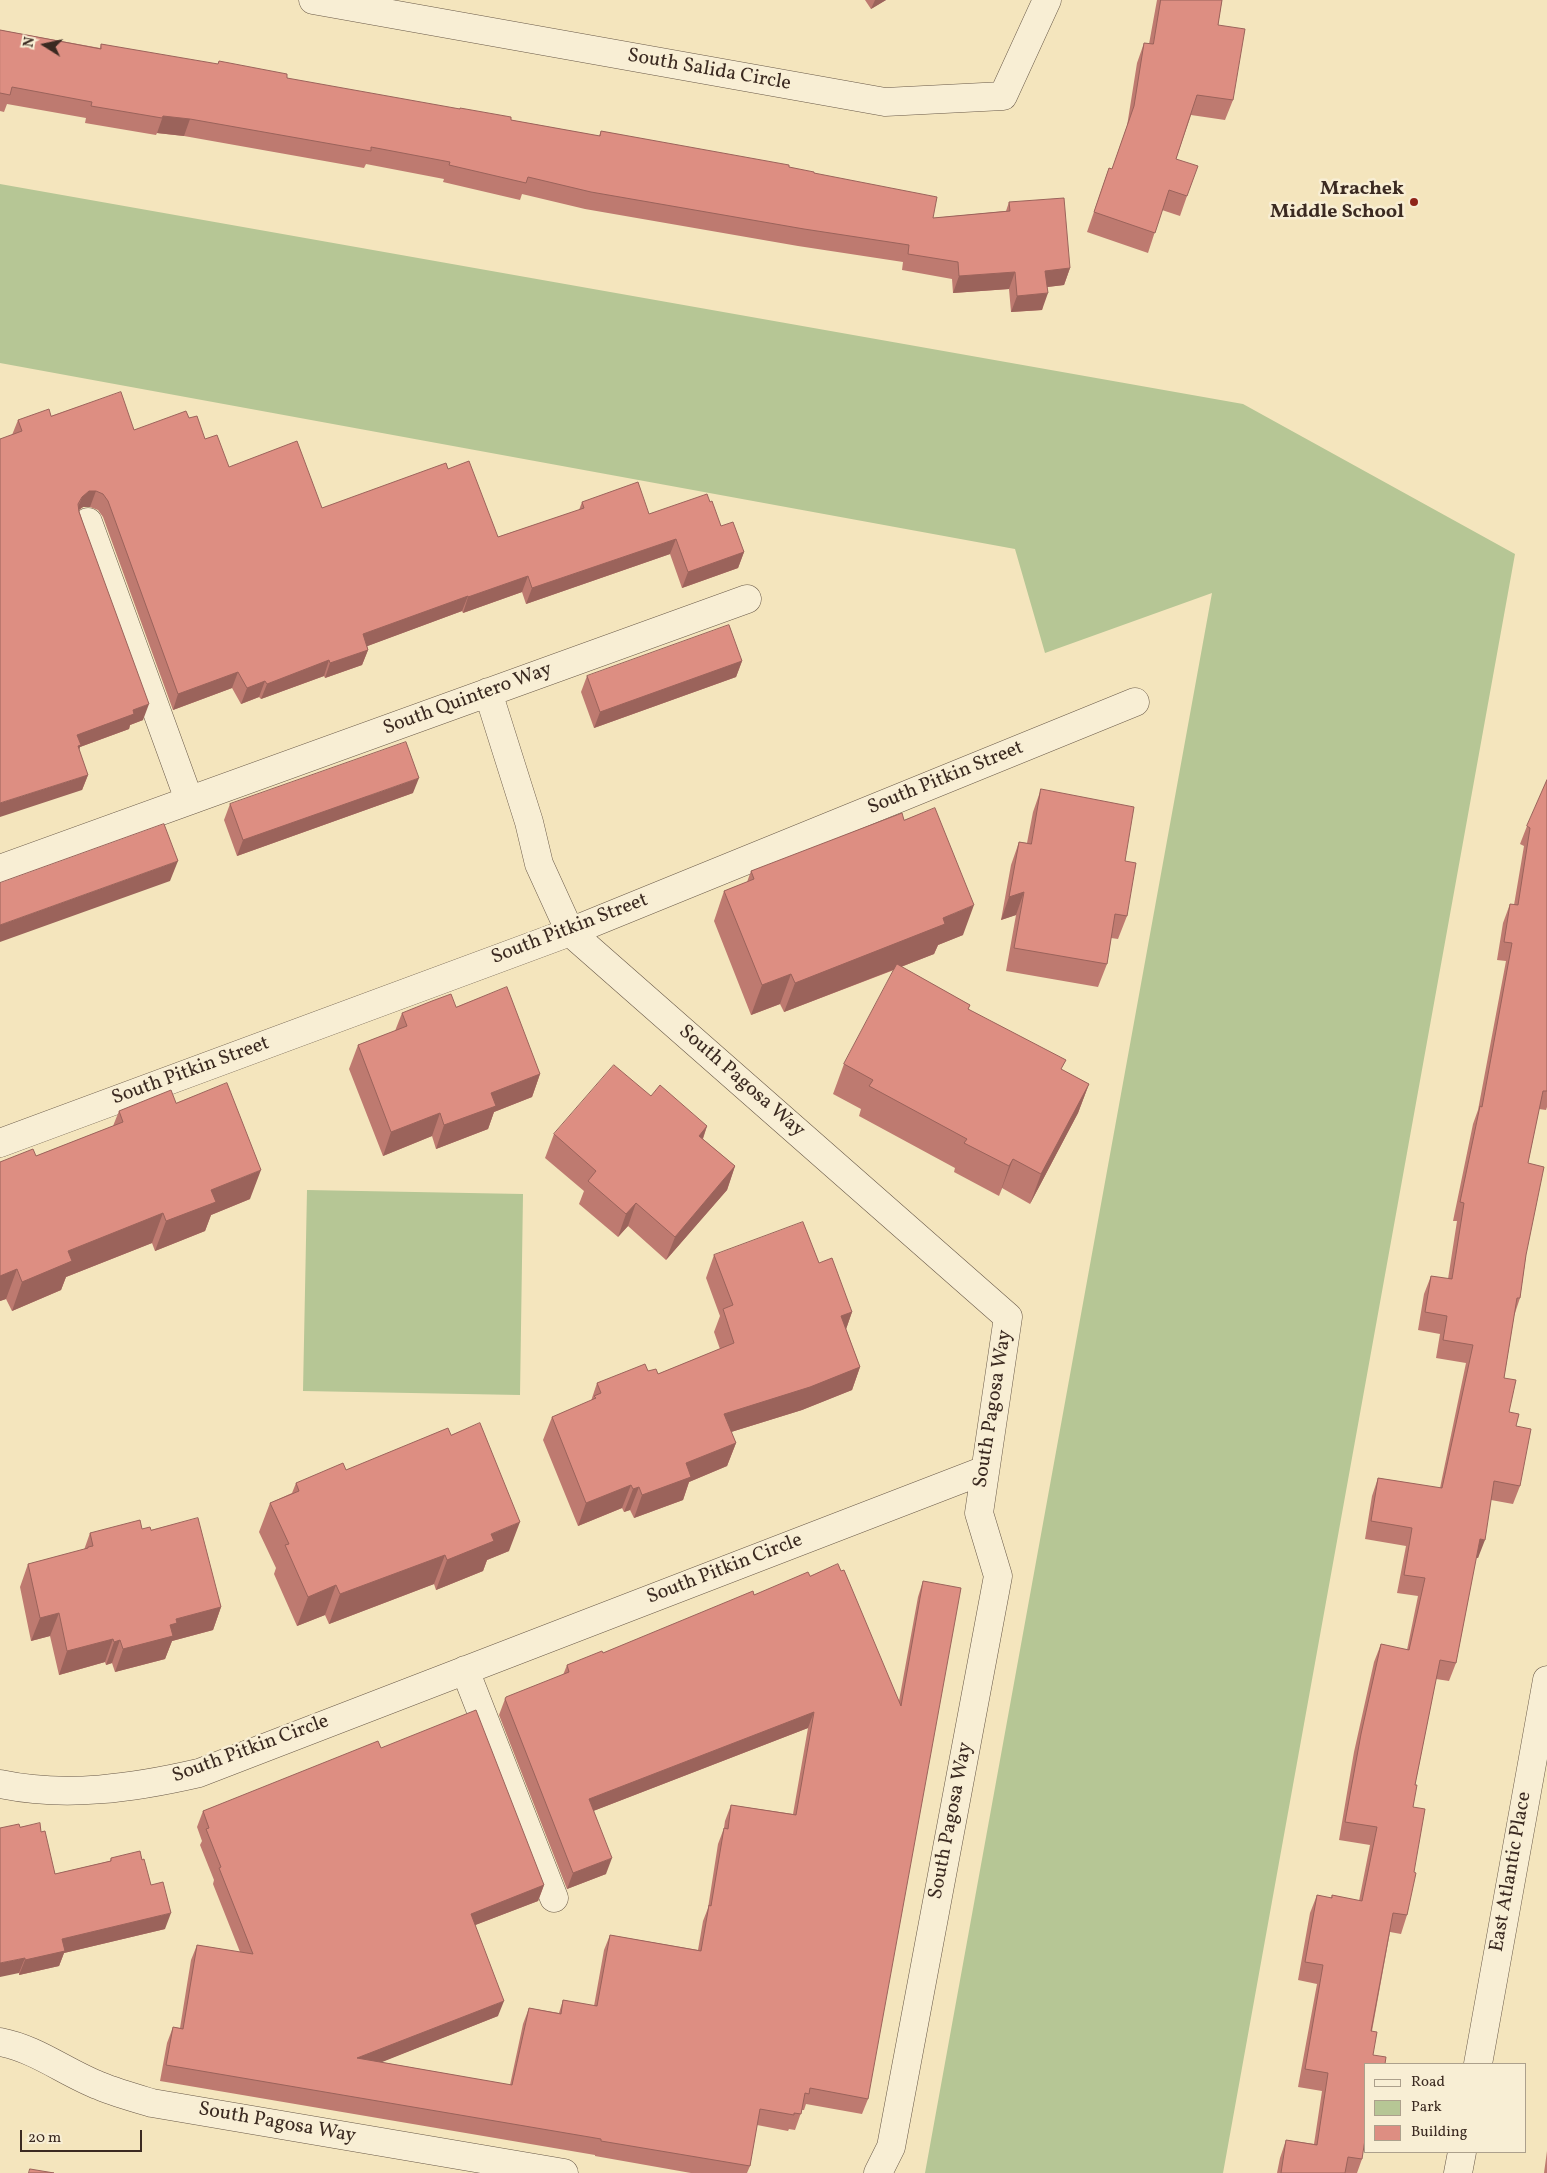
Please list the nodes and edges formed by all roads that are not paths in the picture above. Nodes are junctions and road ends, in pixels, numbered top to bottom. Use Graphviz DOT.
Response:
graph roads {
  1 [pos="314,0"];
  2 [pos="1047,0"];
  3 [pos="88,522"];
  4 [pos="747,599"];
  5 [pos="488,692"];
  6 [pos="1135,702"];
  7 [pos="189,800"];
  8 [pos="0,868"];
  9 [pos="570,932"];
  10 [pos="0,1143"];
  11 [pos="985,1470"];
  12 [pos="465,1670"];
  13 [pos="1547,1680"];
  14 [pos="0,1784"];
  15 [pos="554,1898"];
  16 [pos="0,2042"];
  17 [pos="1478,2063"];
  18 [pos="1462,2153"];
  19 [pos="564,2173"];
  20 [pos="878,2173"];
  21 [pos="1458,2173"];
  1 -- 2 [label="street, South Salida Circle"];
  3 -- 7 [label="street"];
  4 -- 5 [label="street, South Quintero Way"];
  5 -- 7 [label="street, South Quintero Way"];
  5 -- 9 [label="street, South Pagosa Way"];
  6 -- 9 [label="street, South Pitkin Street"];
  7 -- 8 [label="street, South Quintero Way"];
  9 -- 10 [label="street, South Pitkin Street"];
  9 -- 11 [label="street, South Pagosa Way"];
  11 -- 12 [label="street, South Pitkin Circle"];
  11 -- 20 [label="street, South Pagosa Way"];
  12 -- 14 [label="street, South Pitkin Circle"];
  12 -- 15 [label="street"];
  13 -- 17 [label="street, East Atlantic Place"];
  16 -- 19 [label="street, South Pagosa Way"];
  18 -- 21 [label="street"];
}
